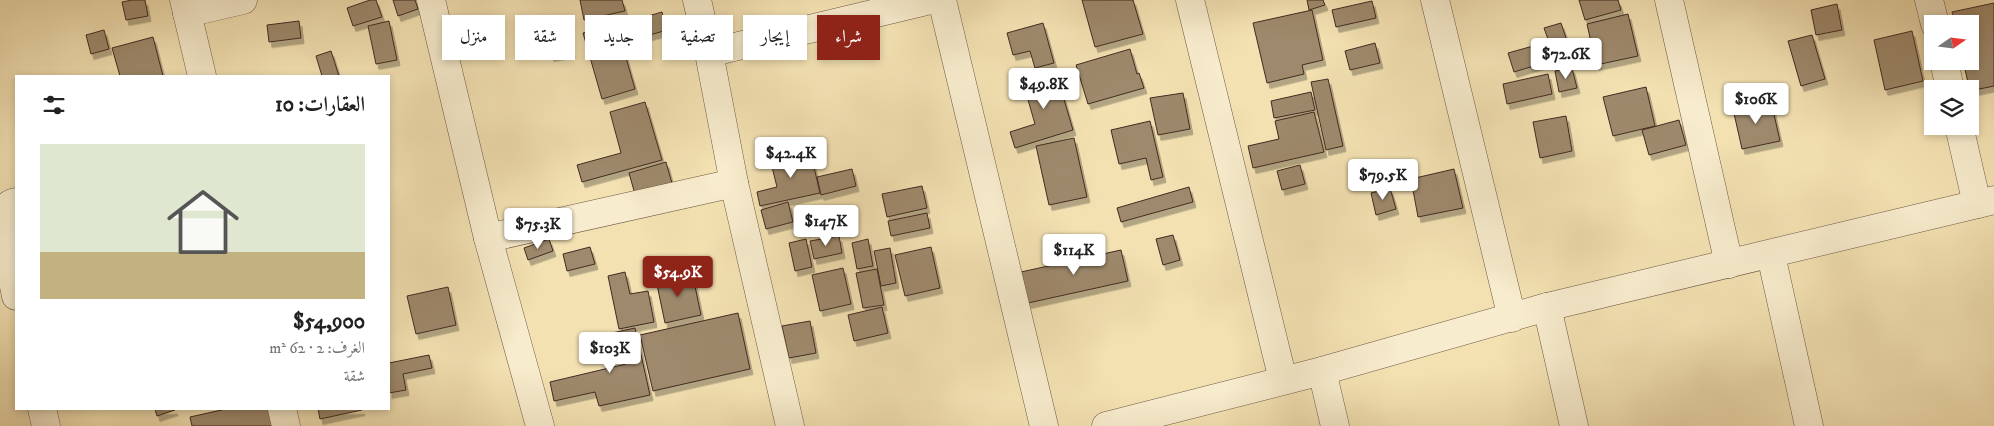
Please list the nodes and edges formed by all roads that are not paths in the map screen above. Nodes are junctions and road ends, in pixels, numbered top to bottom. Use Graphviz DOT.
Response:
graph roads {
  1 [pos="243,0"];
  2 [pos="431,0"];
  3 [pos="697,0"];
  4 [pos="931,0"];
  5 [pos="942,0"];
  6 [pos="1190,0"];
  7 [pos="1435,0"];
  8 [pos="1669,0"];
  9 [pos="1929,0"];
  10 [pos="186,7"];
  11 [pos="700,15"];
  12 [pos="1933,15"];
  13 [pos="733,47"];
  14 [pos="710,60"];
  15 [pos="202,75"];
  16 [pos="1962,135"];
  17 [pos="734,182"];
  18 [pos="15,202"];
  19 [pos="1985,202"];
  20 [pos="488,238"];
  21 [pos="1771,255"];
  22 [pos="1729,264"];
  23 [pos="15,291"];
  24 [pos="1547,308"];
  25 [pos="1512,318"];
  26 [pos="1322,371"];
  27 [pos="1284,380"];
  28 [pos="42,410"];
  29 [pos="282,410"];
  30 [pos="46,426"];
  31 [pos="286,426"];
  32 [pos="540,426"];
  33 [pos="790,426"];
  34 [pos="1044,426"];
  35 [pos="1106,426"];
  36 [pos="1335,426"];
  37 [pos="1574,426"];
  38 [pos="1808,426"];
  1 -- 10 [label="street"];
  2 -- 20 [label="street"];
  3 -- 11 [label="street"];
  4 -- 13 [label="street"];
  5 -- 34 [label="street"];
  6 -- 27 [label="street"];
  7 -- 25 [label="street"];
  8 -- 22 [label="street"];
  9 -- 12 [label="street"];
  10 -- 15 [label="street"];
  14 -- 17 [label="street"];
  16 -- 19 [label="street"];
  17 -- 20 [label="street"];
  17 -- 33 [label="street"];
  18 -- 23 [label="street"];
  19 -- 21 [label="street"];
  20 -- 32 [label="street"];
  21 -- 22 [label="street"];
  21 -- 38 [label="street"];
  22 -- 24 [label="street"];
  24 -- 25 [label="street"];
  24 -- 37 [label="street"];
  25 -- 26 [label="street"];
  26 -- 27 [label="street"];
  26 -- 36 [label="street"];
  27 -- 35 [label="street"];
  28 -- 30 [label="street"];
  29 -- 31 [label="street"];
}
